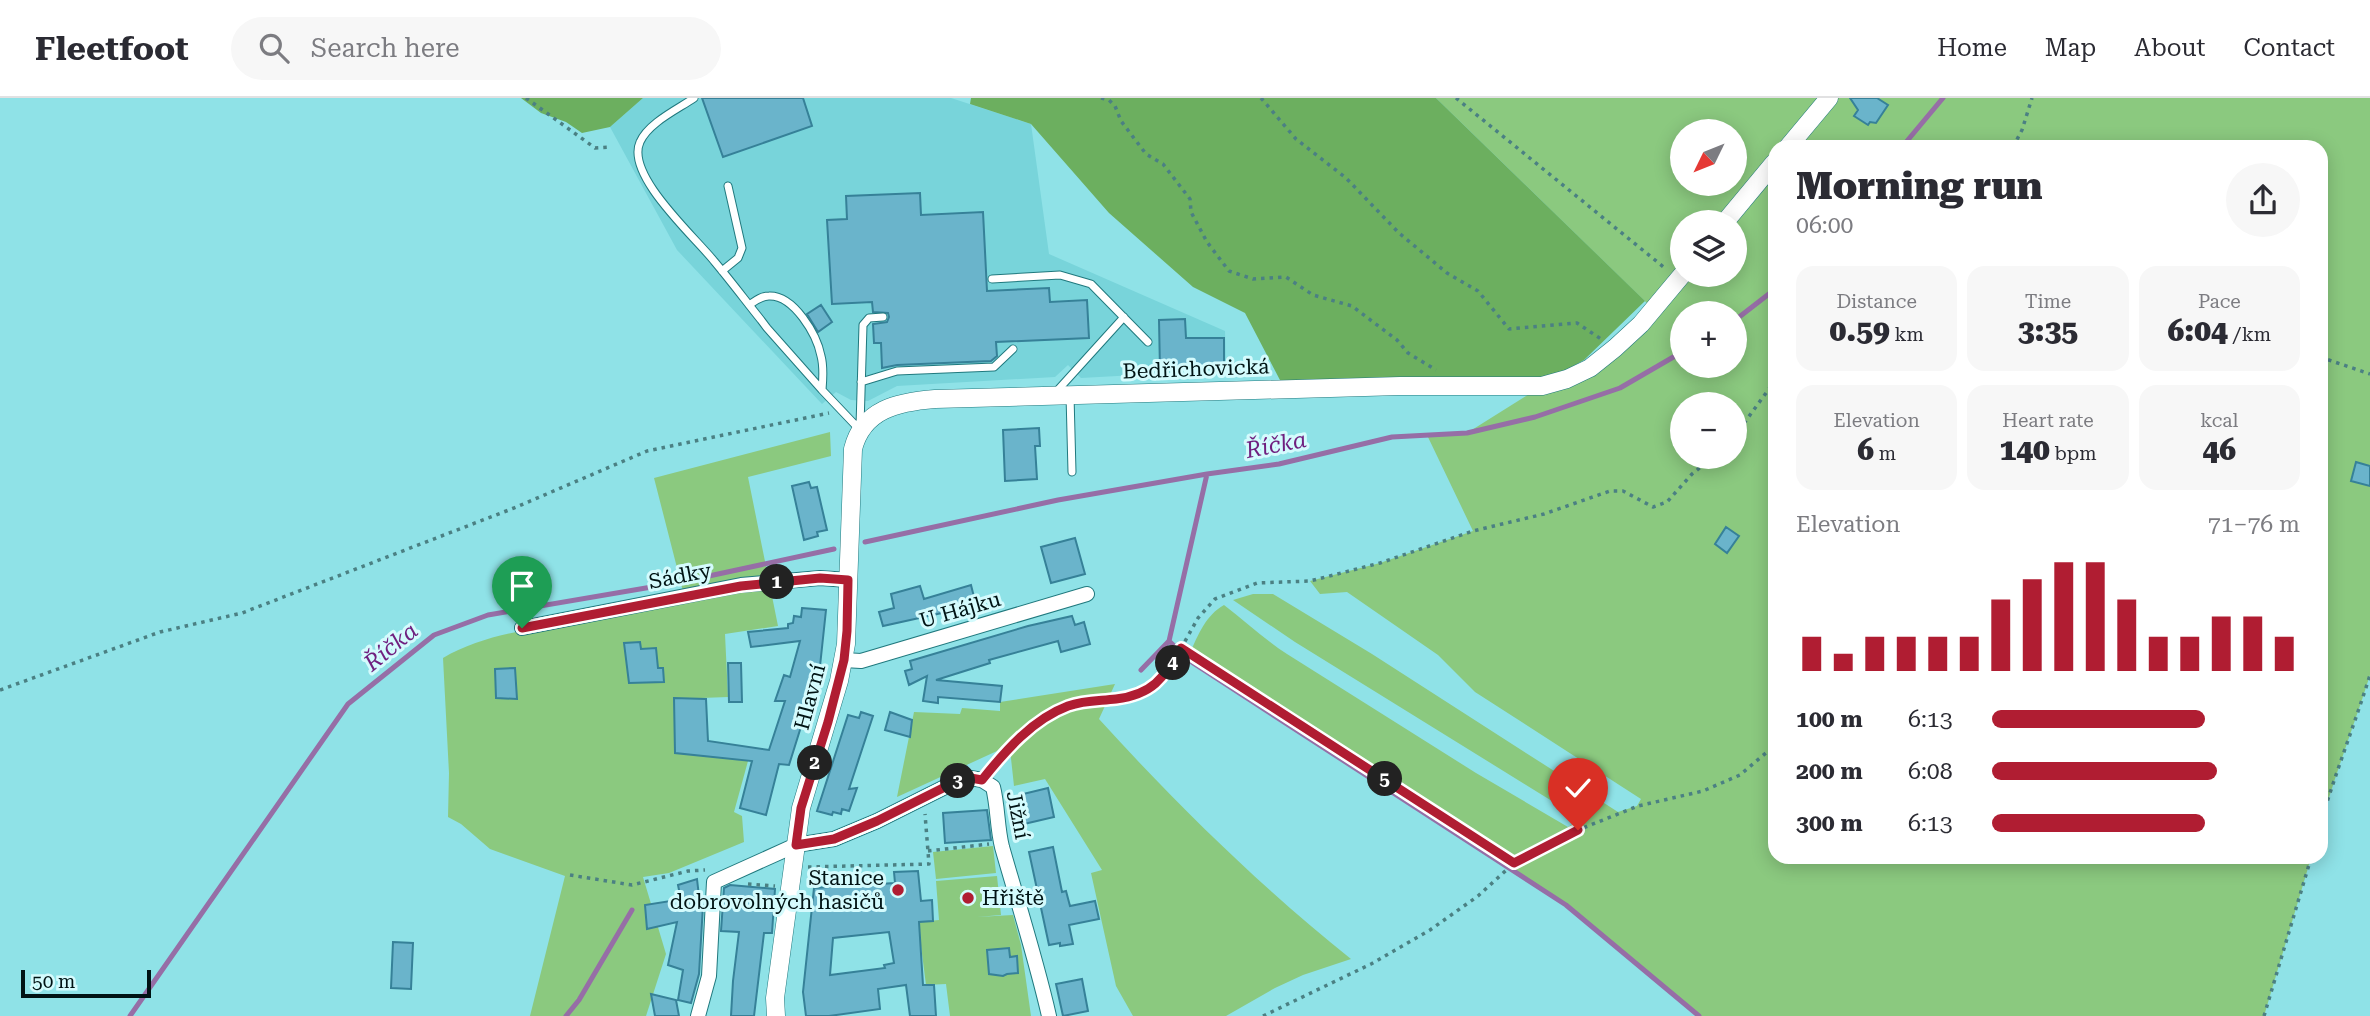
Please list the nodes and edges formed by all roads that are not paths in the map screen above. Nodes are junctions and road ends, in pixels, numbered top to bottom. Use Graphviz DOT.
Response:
graph roads {
  1 [pos="694,98"];
  2 [pos="1829,98"];
  3 [pos="1794,140"];
  4 [pos="1768,170"];
  5 [pos="728,186"];
  6 [pos="1736,210"];
  7 [pos="722,271"];
  8 [pos="992,279"];
  9 [pos="1672,287"];
  10 [pos="749,305"];
  11 [pos="883,317"];
  12 [pos="1124,317"];
  13 [pos="1149,342"];
  14 [pos="1013,349"];
  15 [pos="861,382"];
  16 [pos="822,390"];
  17 [pos="1061,396"];
  18 [pos="860,430"];
  19 [pos="1072,472"];
  20 [pos="848,580"];
  21 [pos="1087,594"];
  22 [pos="522,628"];
  23 [pos="844,660"];
  24 [pos="796,845"];
  25 [pos="698,1016"];
  26 [pos="776,1016"];
  27 [pos="1049,1016"];
  1 -- 7 [label="lane"];
  2 -- 3 [label="street"];
  4 -- 6 [label="street"];
  5 -- 7 [label="lane"];
  7 -- 10 [label="lane"];
  8 -- 12 [label="lane"];
  9 -- 17 [label="street, Bedřichovická"];
  10 -- 16 [label="lane"];
  10 -- 16 [label="lane"];
  11 -- 15 [label="lane"];
  12 -- 13 [label="lane"];
  12 -- 17 [label="lane"];
  14 -- 15 [label="lane"];
  15 -- 18 [label="lane"];
  16 -- 18 [label="lane"];
  17 -- 18 [label="street, Bedřichovická"];
  17 -- 19 [label="lane"];
  18 -- 20 [label="street, Hlavní"];
  20 -- 22 [label="street, Sádky"];
  20 -- 23 [label="street, Hlavní"];
  21 -- 23 [label="street, U Hájku"];
  23 -- 24 [label="street, Hlavní"];
  24 -- 25 [label="street, Jižní"];
  24 -- 26 [label="street, Hlavní"];
  24 -- 27 [label="street, Jižní"];
}
